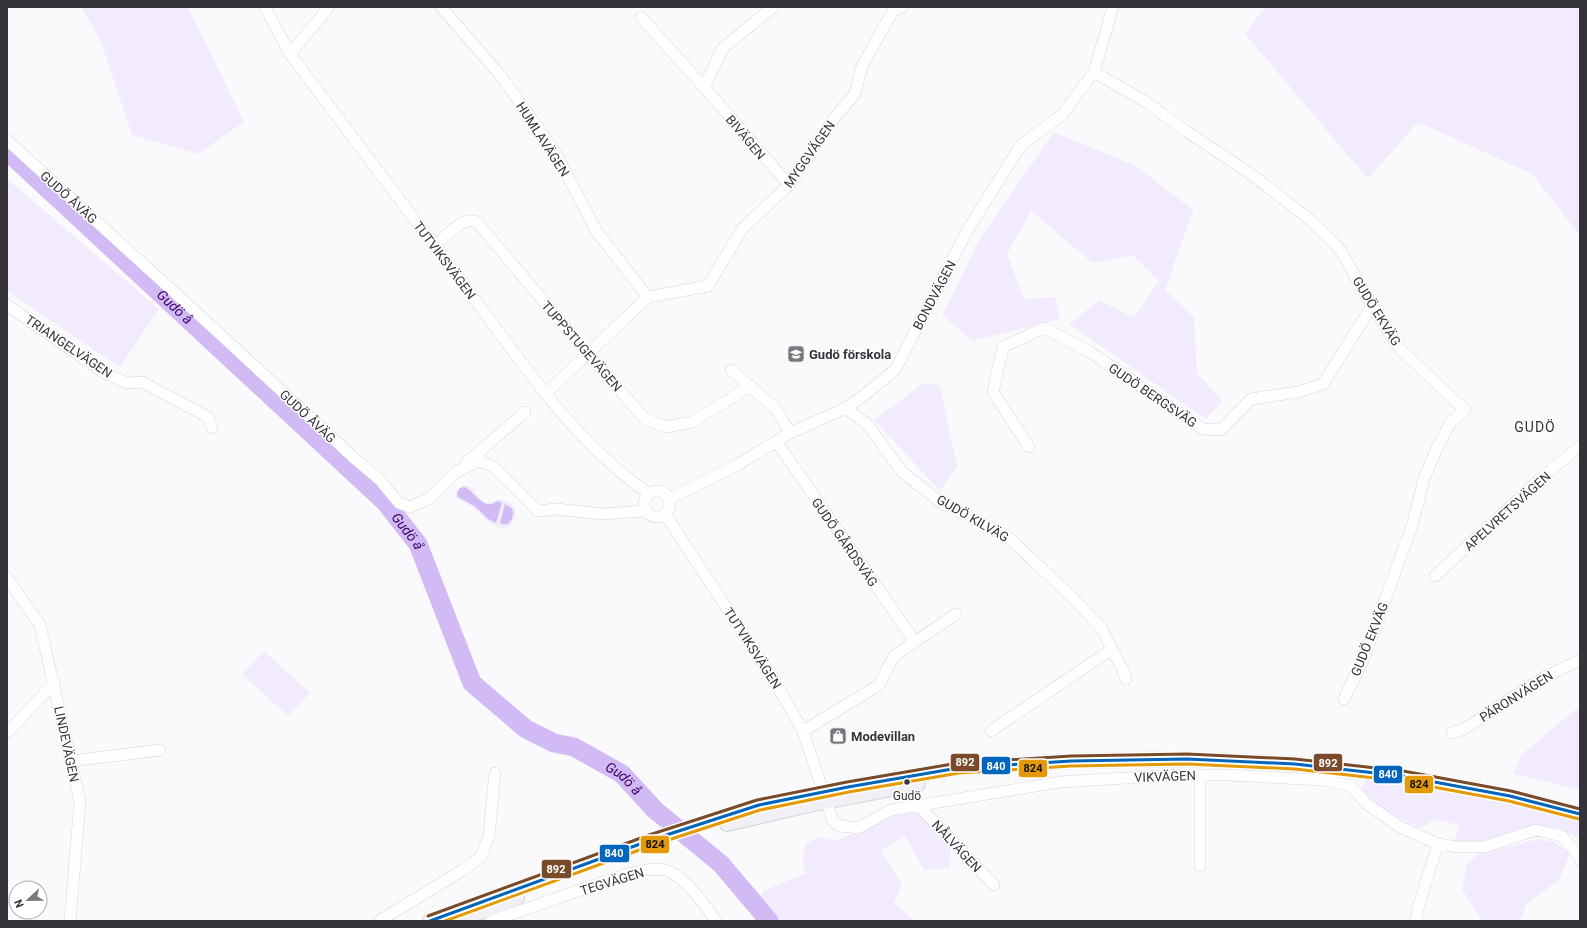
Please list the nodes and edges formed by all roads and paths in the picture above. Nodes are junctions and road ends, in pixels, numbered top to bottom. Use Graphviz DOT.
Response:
graph roads {
  1 [pos="265,7"];
  2 [pos="329,7"];
  3 [pos="441,7"];
  4 [pos="773,7"];
  5 [pos="902,7"];
  6 [pos="1113,7"];
  7 [pos="641,17"];
  8 [pos="290,54"];
  9 [pos="1094,72"];
  10 [pos="704,87"];
  11 [pos="7,140"];
  12 [pos="789,185"];
  13 [pos="435,246"];
  14 [pos="648,297"];
  15 [pos="7,305"];
  16 [pos="1372,306"];
  17 [pos="588,354"];
  18 [pos="731,370"];
  19 [pos="751,386"];
  20 [pos="545,394"];
  21 [pos="846,408"];
  22 [pos="525,412"];
  23 [pos="212,428"];
  24 [pos="790,433"];
  25 [pos="776,442"];
  26 [pos="1580,446"];
  27 [pos="1029,447"];
  28 [pos="456,472"];
  29 [pos="648,493"];
  30 [pos="669,499"];
  31 [pos="645,511"];
  32 [pos="665,514"];
  33 [pos="1435,576"];
  34 [pos="7,578"];
  35 [pos="956,614"];
  36 [pos="914,642"];
  37 [pos="1112,649"];
  38 [pos="1580,660"];
  39 [pos="1126,679"];
  40 [pos="54,683"];
  41 [pos="1344,699"];
  42 [pos="991,730"];
  43 [pos="7,732"];
  44 [pos="803,732"];
  45 [pos="1452,733"];
  46 [pos="160,750"];
  47 [pos="71,761"];
  48 [pos="495,773"];
  49 [pos="1200,775"];
  50 [pos="825,796"];
  51 [pos="919,806"];
  52 [pos="1580,814"];
  53 [pos="664,839"];
  54 [pos="1438,844"];
  55 [pos="1580,860"];
  56 [pos="1200,866"];
  57 [pos="994,885"];
  58 [pos="70,921"];
  59 [pos="379,921"];
  60 [pos="430,921"];
  61 [pos="458,921"];
  62 [pos="491,921"];
  63 [pos="716,921"];
  64 [pos="1416,921"];
  1 -- 8 [label="street, TUTVIKSVÄGEN"];
  2 -- 8 [label="street"];
  3 -- 14 [label="street, HUMLAVÄGEN"];
  4 -- 10 [label="street"];
  5 -- 12 [label="street, MYGGVÄGEN"];
  6 -- 9 [label="street, BONDVÄGEN"];
  7 -- 10 [label="street, BIVÄGEN"];
  8 -- 13 [label="street, TUTVIKSVÄGEN"];
  9 -- 16 [label="street, GUDÖ EKVÄG"];
  9 -- 21 [label="street, BONDVÄGEN"];
  10 -- 12 [label="street, BIVÄGEN"];
  11 -- 28 [label="street, GUDÖ ÅVÄG"];
  12 -- 14 [label="street, MYGGVÄGEN"];
  13 -- 17 [label="street, TUPPSTUGEVÄGEN"];
  13 -- 20 [label="street, TUTVIKSVÄGEN"];
  14 -- 17 [label="street"];
  15 -- 23 [label="street, TRIANGELVÄGEN"];
  16 -- 27 [label="street, GUDÖ BERGSVÄG"];
  16 -- 41 [label="street, GUDÖ EKVÄG"];
  17 -- 19 [label="street, TUPPSTUGEVÄGEN"];
  17 -- 20 [label="street"];
  18 -- 19 [label="street"];
  19 -- 24 [label="street"];
  20 -- 29 [label="street, TUTVIKSVÄGEN"];
  21 -- 24 [label="street, BONDVÄGEN"];
  21 -- 37 [label="street, GUDÖ KILVÄG"];
  22 -- 28 [label="street"];
  24 -- 25 [label="street, BONDVÄGEN"];
  25 -- 30 [label="street, BONDVÄGEN"];
  25 -- 36 [label="street, GUDÖ GÅRDSVÄG"];
  26 -- 33 [label="street, APELVRETSVÄGEN"];
  28 -- 31 [label="street, GUDÖ ÅVÄG"];
  29 -- 30 [label="street"];
  29 -- 31 [label="street"];
  30 -- 32 [label="street"];
  31 -- 32 [label="street"];
  32 -- 44 [label="street, TUTVIKSVÄGEN"];
  34 -- 40 [label="street, LINDEVÄGEN"];
  35 -- 36 [label="street"];
  36 -- 44 [label="street"];
  37 -- 39 [label="street, GUDÖ KILVÄG"];
  37 -- 42 [label="street"];
  38 -- 45 [label="street, PÄRONVÄGEN"];
  40 -- 43 [label="street"];
  40 -- 47 [label="street, LINDEVÄGEN"];
  44 -- 50 [label="street, TUTVIKSVÄGEN"];
  46 -- 47 [label="street"];
  47 -- 58 [label="street, LINDEVÄGEN"];
  48 -- 59 [label="street"];
  49 -- 51 [label="street, VIKVÄGEN"];
  49 -- 54 [label="street, VIKVÄGEN"];
  49 -- 56 [label="street"];
  50 -- 51 [label="street, VIKVÄGEN"];
  50 -- 52 [label="main road"];
  50 -- 53 [label="main road"];
  51 -- 57 [label="street, NÅLVÄGEN"];
  53 -- 60 [label="main road"];
  53 -- 61 [label="main road"];
  54 -- 55 [label="street, VIKVÄGEN"];
  54 -- 64 [label="street"];
  62 -- 63 [label="street, TEGVÄGEN"];
}
